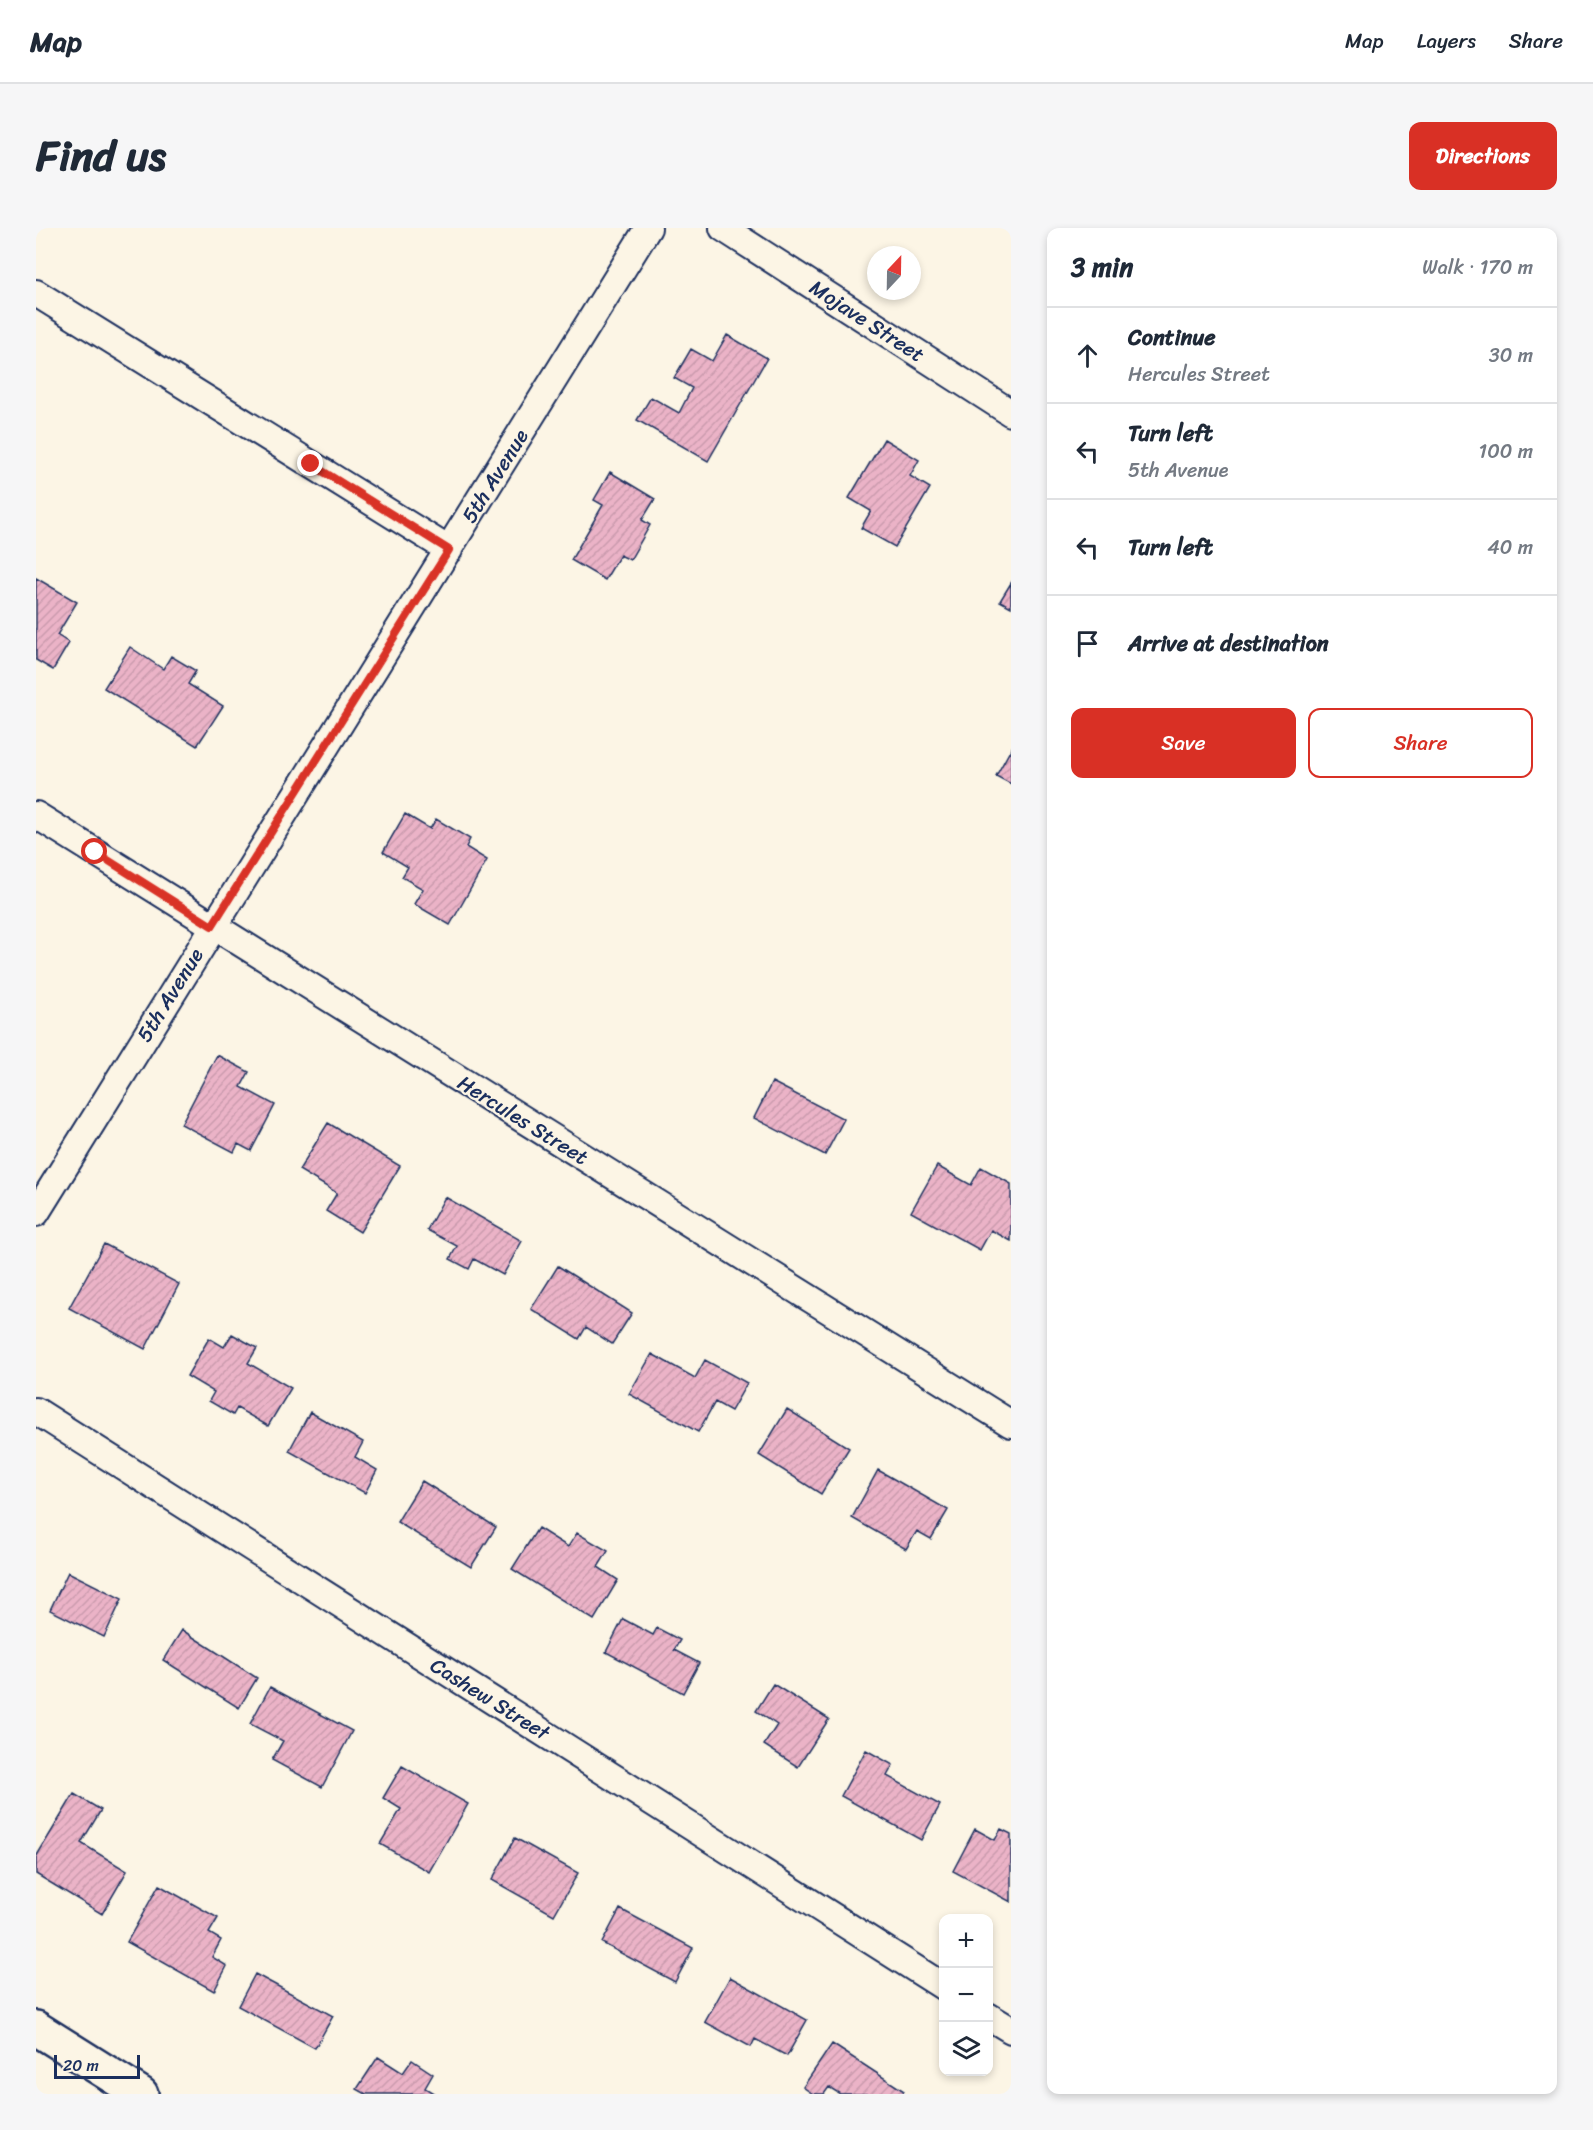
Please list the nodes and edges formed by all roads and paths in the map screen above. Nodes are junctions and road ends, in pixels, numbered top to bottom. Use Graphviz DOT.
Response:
graph roads {
  1 [pos="648,228"];
  2 [pos="723,228"];
  3 [pos="36,293"];
  4 [pos="1011,413"];
  5 [pos="449,550"];
  6 [pos="36,815"];
  7 [pos="212,926"];
  8 [pos="36,1213"];
  9 [pos="36,1412"];
  10 [pos="1011,1424"];
  11 [pos="939,1984"];
  12 [pos="993,2019"];
  13 [pos="36,2028"];
  14 [pos="1011,2030"];
  15 [pos="141,2094"];
  1 -- 5 [label="street, 5th Avenue"];
  2 -- 4 [label="street, Mojave Street"];
  3 -- 5 [label="street"];
  5 -- 7 [label="street, 5th Avenue"];
  6 -- 7 [label="street, Hercules Street"];
  7 -- 8 [label="street, 5th Avenue"];
  7 -- 10 [label="street, Hercules Street"];
  9 -- 11 [label="street, Cashew Street"];
  12 -- 14 [label="street"];
  13 -- 15 [label="street"];
}
